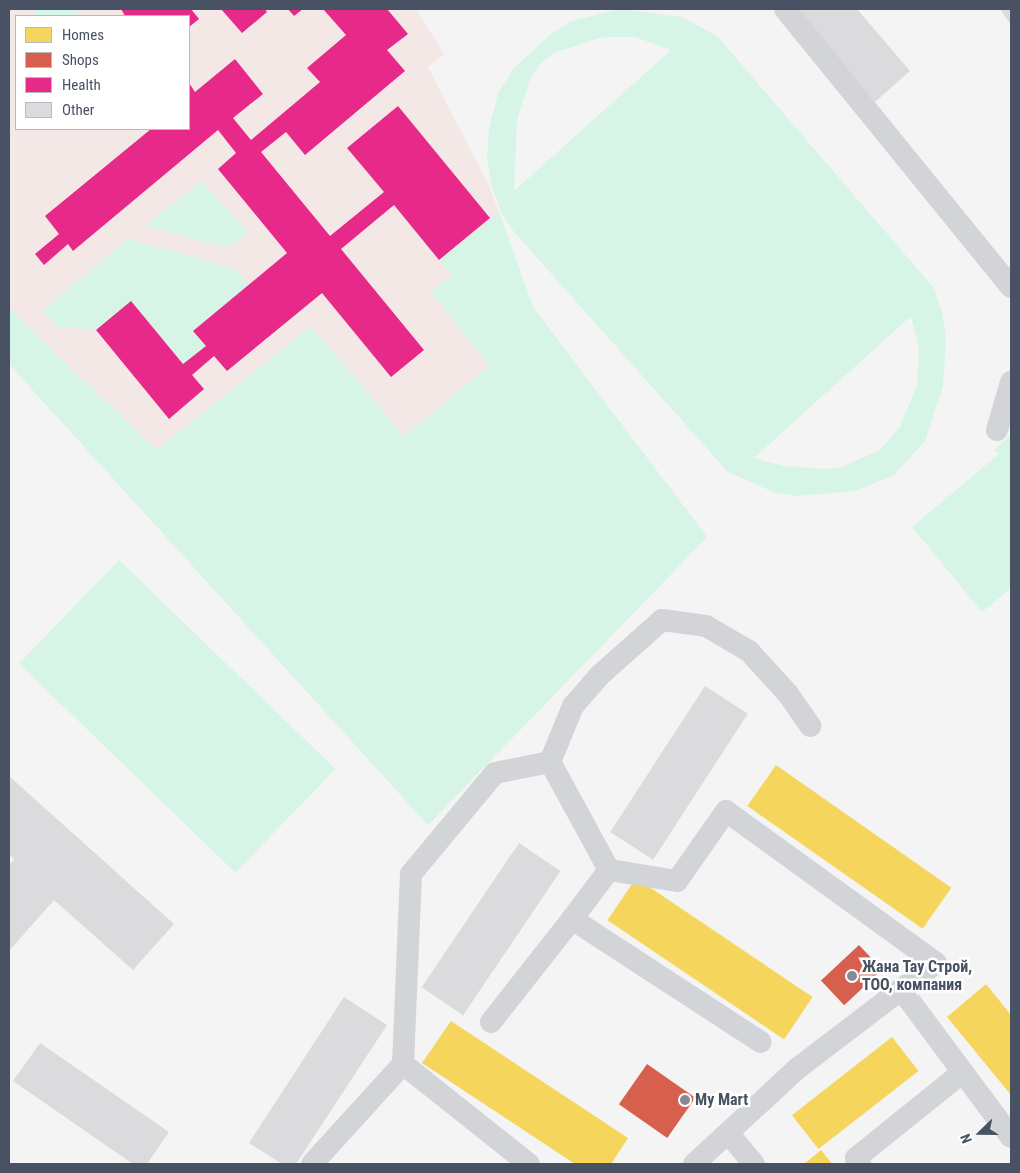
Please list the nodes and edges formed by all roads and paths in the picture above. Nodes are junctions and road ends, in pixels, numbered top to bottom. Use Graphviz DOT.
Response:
graph roads {
  1 [pos="785,9"];
  2 [pos="1011,287"];
  3 [pos="1011,382"];
  4 [pos="997,430"];
  5 [pos="810,726"];
  6 [pos="550,762"];
  7 [pos="609,870"];
  8 [pos="572,919"];
  9 [pos="901,989"];
  10 [pos="491,1022"];
  11 [pos="761,1042"];
  12 [pos="403,1064"];
  13 [pos="963,1072"];
  14 [pos="728,1133"];
  15 [pos="1011,1137"];
  16 [pos="312,1164"];
  17 [pos="529,1164"];
  18 [pos="694,1164"];
  19 [pos="711,1164"];
  20 [pos="754,1164"];
  21 [pos="860,1164"];
  1 -- 2 [label="street"];
  3 -- 4 [label="street"];
  5 -- 6 [label="street"];
  6 -- 7 [label="street"];
  6 -- 12 [label="street"];
  7 -- 8 [label="street"];
  7 -- 9 [label="street"];
  8 -- 10 [label="street"];
  8 -- 11 [label="street"];
  9 -- 13 [label="street"];
  9 -- 14 [label="street"];
  12 -- 16 [label="street"];
  12 -- 17 [label="street"];
  13 -- 15 [label="street"];
  13 -- 21 [label="street"];
  14 -- 18 [label="street"];
  14 -- 19 [label="street"];
  14 -- 20 [label="street"];
}
